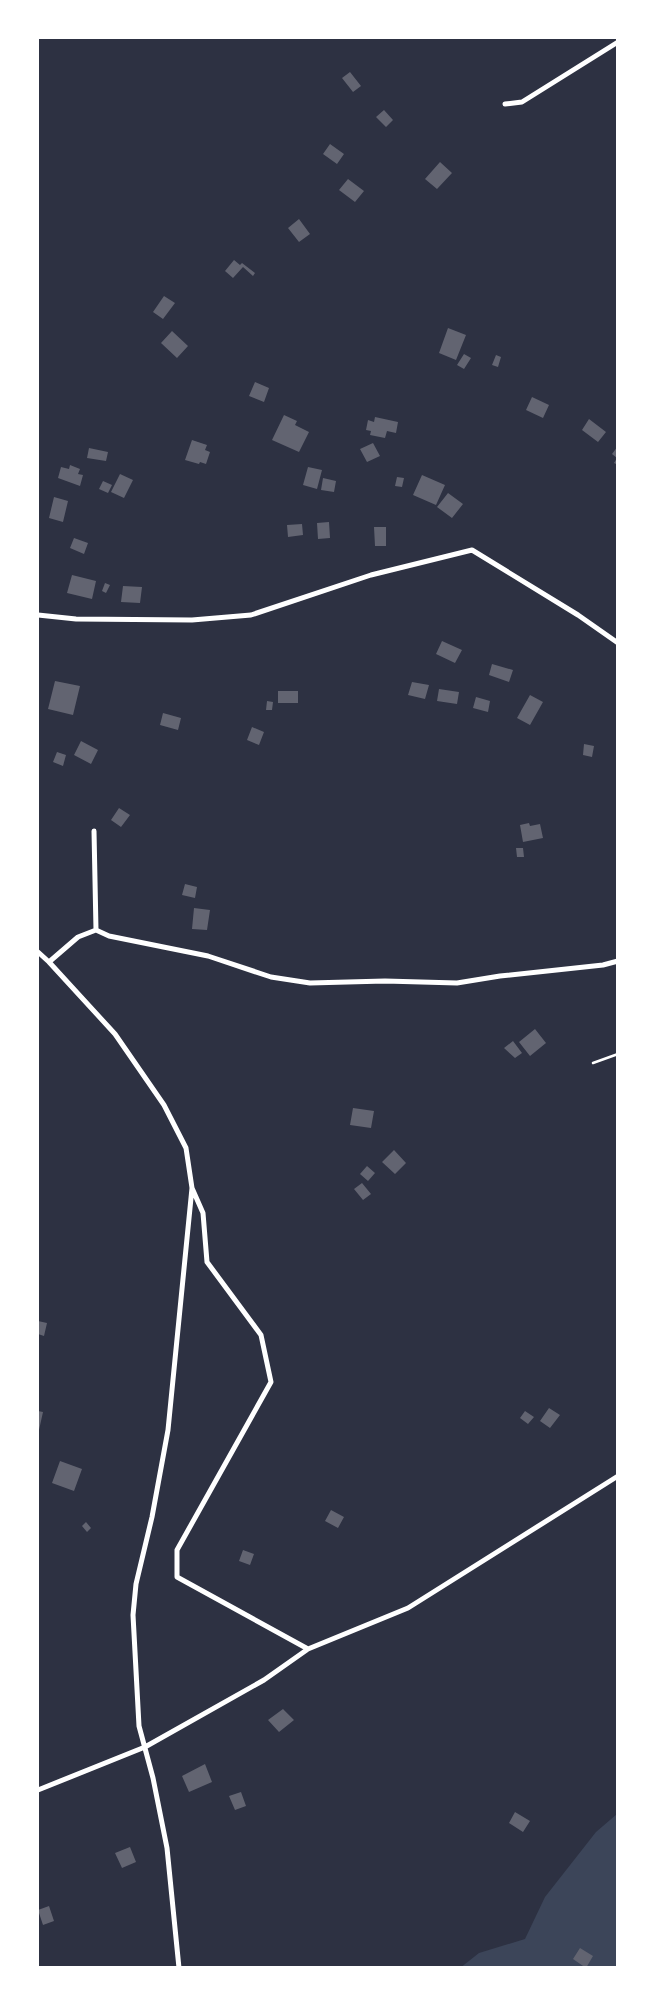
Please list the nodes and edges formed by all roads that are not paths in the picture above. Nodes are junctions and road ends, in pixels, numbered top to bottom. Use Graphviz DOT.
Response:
graph roads {
  1 [pos="618,42"];
  2 [pos="504,104"];
  3 [pos="38,615"];
  4 [pos="618,643"];
  5 [pos="94,830"];
  6 [pos="96,930"];
  7 [pos="38,952"];
  8 [pos="618,961"];
  9 [pos="49,962"];
  10 [pos="192,1188"];
  11 [pos="618,1476"];
  12 [pos="308,1650"];
  13 [pos="145,1747"];
  14 [pos="38,1790"];
  15 [pos="179,1968"];
  1 -- 2 [label="street"];
  3 -- 4 [label="street"];
  5 -- 6 [label="street"];
  6 -- 8 [label="street"];
  6 -- 9 [label="street"];
  7 -- 9 [label="street"];
  9 -- 10 [label="street"];
  10 -- 12 [label="street"];
  10 -- 13 [label="street"];
  11 -- 12 [label="street"];
  12 -- 13 [label="street"];
  13 -- 14 [label="street"];
  13 -- 15 [label="street"];
}
